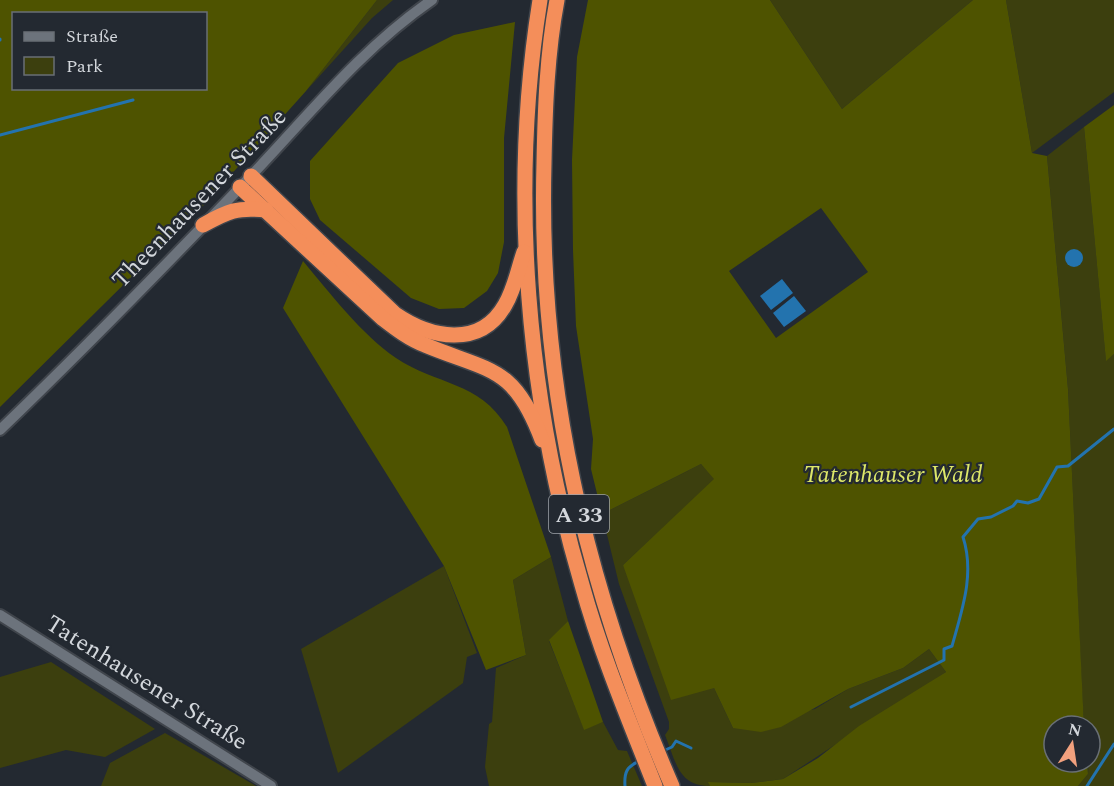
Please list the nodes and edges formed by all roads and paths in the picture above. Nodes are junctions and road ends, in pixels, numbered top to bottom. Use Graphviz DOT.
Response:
graph roads {
  1 [pos="432,0"];
  2 [pos="540,0"];
  3 [pos="558,0"];
  4 [pos="246,182"];
  5 [pos="266,210"];
  6 [pos="203,225"];
  7 [pos="526,243"];
  8 [pos="0,430"];
  9 [pos="552,468"];
  10 [pos="0,615"];
  11 [pos="645,740"];
  12 [pos="672,785"];
  13 [pos="271,786"];
  14 [pos="655,786"];
  1 -- 4 [label="main road, Theenhausener Straße"];
  2 -- 7 [label="highway, A 33"];
  3 -- 11 [label="highway, A 33"];
  4 -- 5 [label="highway"];
  4 -- 6 [label="main road, Theenhausener Straße"];
  4 -- 7 [label="highway"];
  5 -- 6 [label="highway"];
  5 -- 9 [label="highway"];
  6 -- 8 [label="main road, Theenhausener Straße"];
  7 -- 9 [label="highway, A 33"];
  9 -- 11 [label="highway, A 33"];
  10 -- 13 [label="main road, Tatenhausener Straße"];
  11 -- 12 [label="highway, A 33"];
  11 -- 14 [label="highway, A 33"];
}
